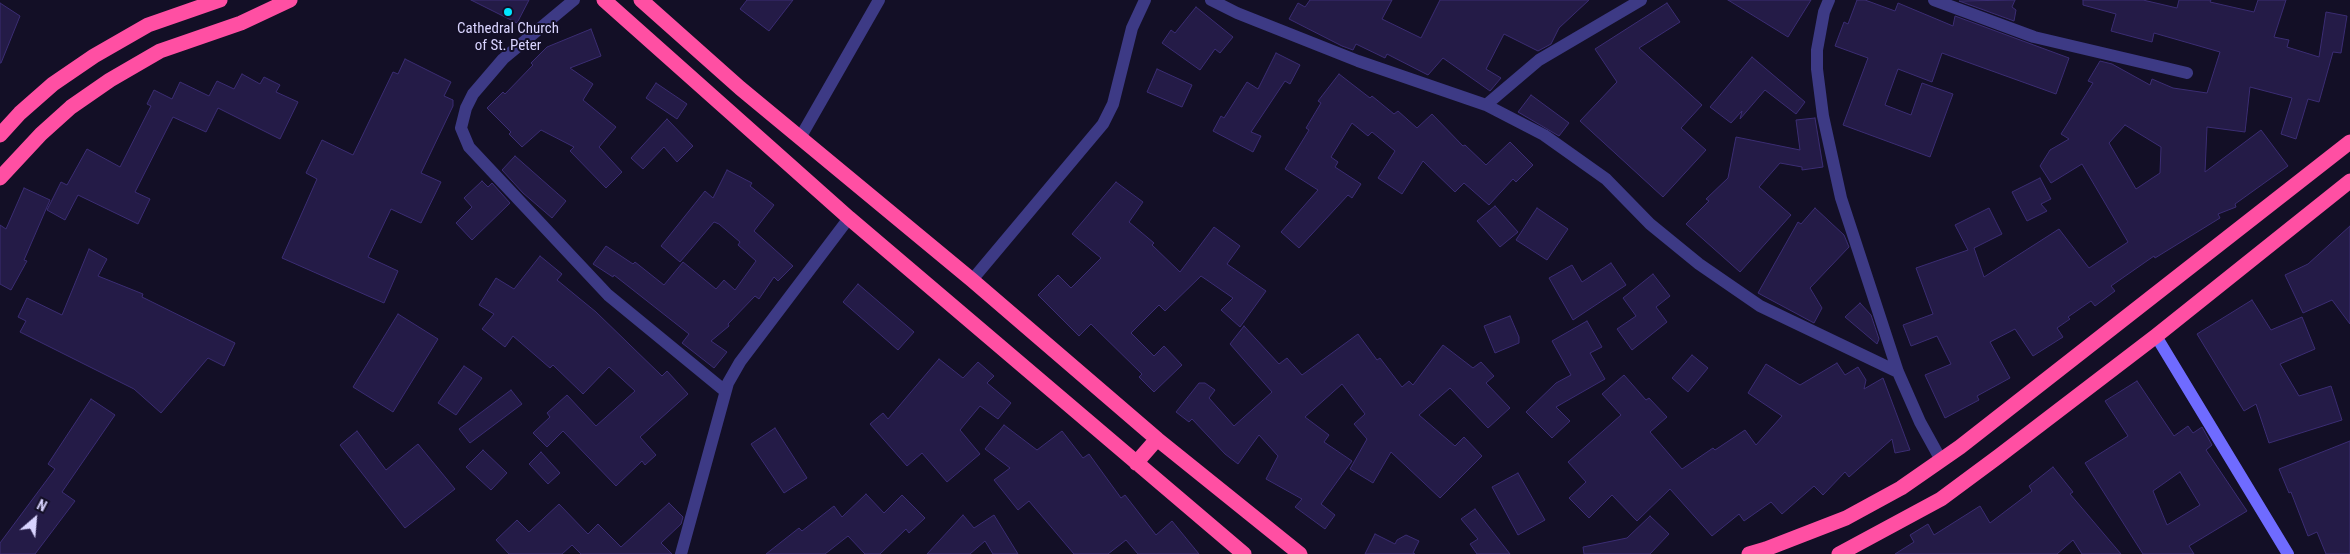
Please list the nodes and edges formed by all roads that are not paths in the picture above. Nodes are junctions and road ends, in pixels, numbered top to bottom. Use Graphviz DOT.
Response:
graph roads {
  1 [pos="220,0"];
  2 [pos="290,0"];
  3 [pos="574,0"];
  4 [pos="604,0"];
  5 [pos="641,0"];
  6 [pos="879,0"];
  7 [pos="1145,0"];
  8 [pos="1211,0"];
  9 [pos="1641,0"];
  10 [pos="1830,0"];
  11 [pos="1934,0"];
  12 [pos="2188,73"];
  13 [pos="1486,105"];
  14 [pos="0,135"];
  15 [pos="800,138"];
  16 [pos="2350,142"];
  17 [pos="0,178"];
  18 [pos="2350,181"];
  19 [pos="849,218"];
  20 [pos="972,280"];
  21 [pos="2156,336"];
  22 [pos="1898,372"];
  23 [pos="725,391"];
  24 [pos="1157,439"];
  25 [pos="1941,460"];
  26 [pos="1136,463"];
  27 [pos="681,554"];
  28 [pos="1244,554"];
  29 [pos="1300,554"];
  30 [pos="1748,554"];
  31 [pos="1839,554"];
  32 [pos="2288,554"];
  1 -- 14 [label="highway"];
  2 -- 17 [label="highway"];
  3 -- 23 [label="street"];
  4 -- 19 [label="highway"];
  5 -- 15 [label="highway"];
  6 -- 15 [label="street"];
  7 -- 20 [label="street"];
  8 -- 13 [label="street"];
  9 -- 13 [label="street"];
  10 -- 22 [label="street"];
  11 -- 12 [label="street"];
  13 -- 22 [label="street"];
  15 -- 20 [label="highway"];
  16 -- 25 [label="highway"];
  18 -- 21 [label="highway"];
  19 -- 23 [label="street"];
  19 -- 26 [label="highway"];
  20 -- 24 [label="highway"];
  21 -- 31 [label="highway"];
  21 -- 32 [label="street"];
  22 -- 25 [label="street"];
  23 -- 27 [label="street"];
  24 -- 26 [label="highway"];
  24 -- 29 [label="highway"];
  25 -- 30 [label="highway"];
  26 -- 28 [label="highway"];
}
